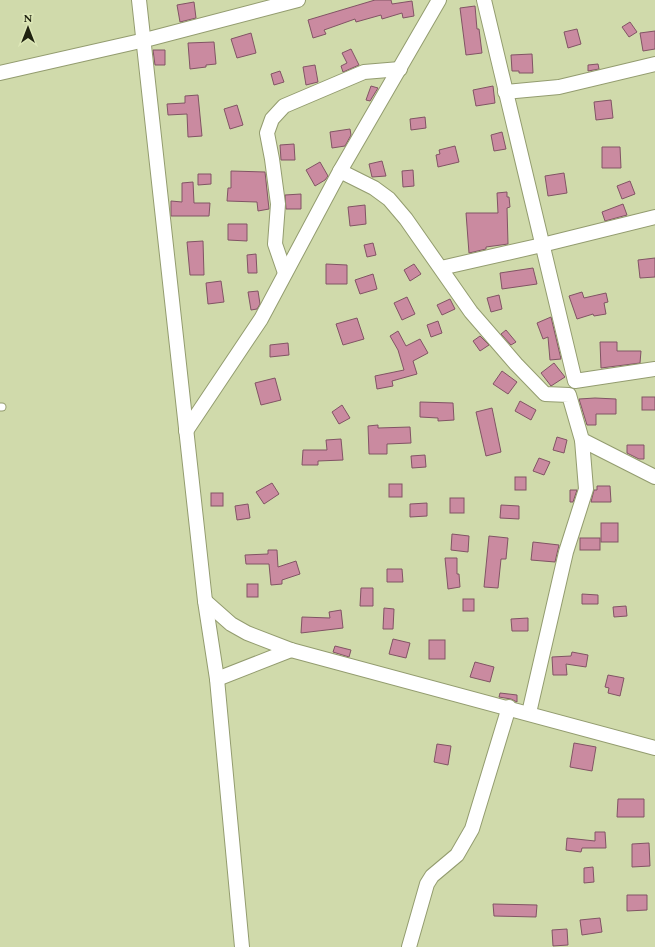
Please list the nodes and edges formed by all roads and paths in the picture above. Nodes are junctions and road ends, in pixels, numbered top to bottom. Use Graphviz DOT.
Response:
graph roads {
  1 [pos="139,0"];
  2 [pos="298,0"];
  3 [pos="439,0"];
  4 [pos="484,0"];
  5 [pos="145,40"];
  6 [pos="655,64"];
  7 [pos="400,69"];
  8 [pos="0,73"];
  9 [pos="505,92"];
  10 [pos="340,170"];
  11 [pos="655,216"];
  12 [pos="542,246"];
  13 [pos="441,268"];
  14 [pos="285,273"];
  15 [pos="655,369"];
  16 [pos="575,381"];
  17 [pos="569,395"];
  18 [pos="186,431"];
  19 [pos="582,440"];
  20 [pos="655,477"];
  21 [pos="205,600"];
  22 [pos="291,650"];
  23 [pos="217,679"];
  24 [pos="508,707"];
  25 [pos="529,713"];
  26 [pos="655,748"];
  27 [pos="242,947"];
  28 [pos="409,947"];
  1 -- 5 [label="street"];
  2 -- 5 [label="street"];
  3 -- 7 [label="street"];
  4 -- 9 [label="street"];
  5 -- 8 [label="street"];
  5 -- 18 [label="street"];
  6 -- 9 [label="street"];
  7 -- 10 [label="street"];
  7 -- 14 [label="street"];
  9 -- 12 [label="street"];
  10 -- 13 [label="street"];
  10 -- 14 [label="street"];
  11 -- 12 [label="street"];
  12 -- 13 [label="street"];
  12 -- 16 [label="street"];
  13 -- 17 [label="street"];
  14 -- 18 [label="street"];
  15 -- 16 [label="street"];
  16 -- 17 [label="street"];
  17 -- 19 [label="street"];
  18 -- 21 [label="street"];
  19 -- 20 [label="street"];
  19 -- 25 [label="street"];
  21 -- 22 [label="street"];
  21 -- 23 [label="street"];
  22 -- 23 [label="street"];
  22 -- 24 [label="street"];
  23 -- 27 [label="street"];
  24 -- 25 [label="street"];
  24 -- 28 [label="street"];
  25 -- 26 [label="street"];
}
